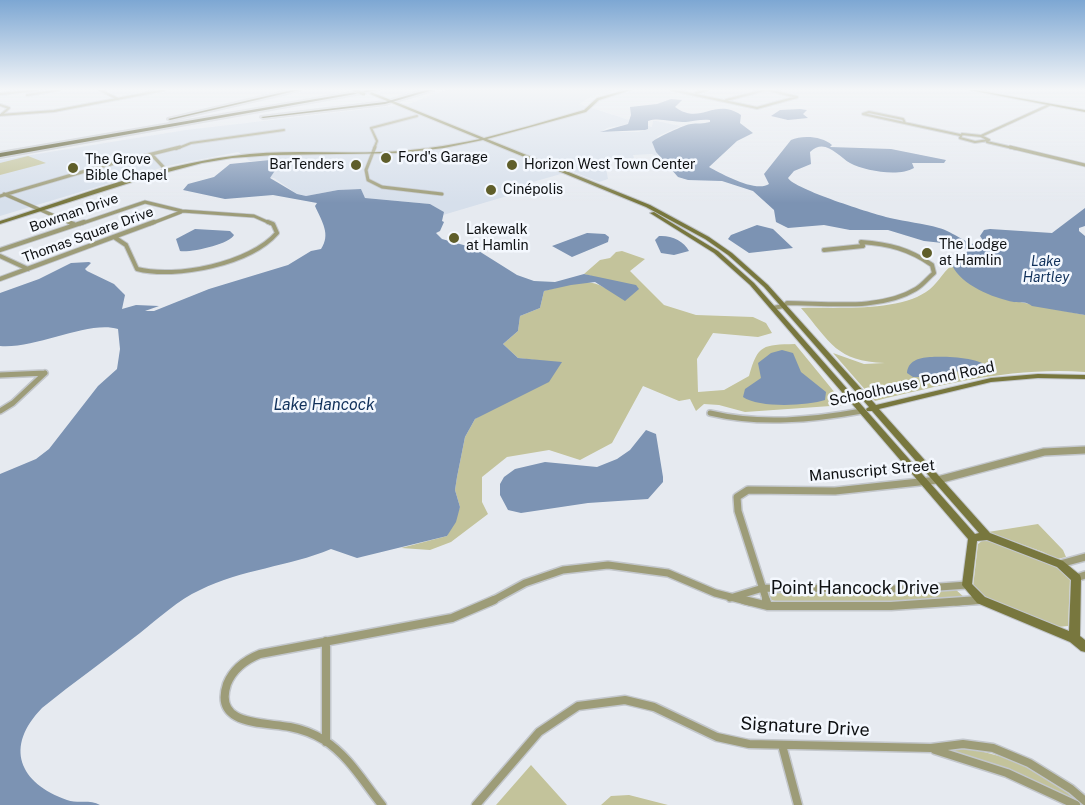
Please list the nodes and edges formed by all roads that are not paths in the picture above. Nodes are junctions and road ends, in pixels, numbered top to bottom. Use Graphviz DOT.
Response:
graph roads {
  1 [pos="125,128"];
  2 [pos="141,128"];
  3 [pos="162,128"];
  4 [pos="174,128"];
  5 [pos="373,128"];
  6 [pos="447,128"];
  7 [pos="453,128"];
  8 [pos="519,128"];
  9 [pos="926,128"];
  10 [pos="999,128"];
  11 [pos="284,130"];
  12 [pos="960,135"];
  13 [pos="981,136"];
  14 [pos="475,138"];
  15 [pos="82,141"];
  16 [pos="59,142"];
  17 [pos="987,142"];
  18 [pos="374,152"];
  19 [pos="0,154"];
  20 [pos="152,155"];
  21 [pos="1085,165"];
  22 [pos="165,170"];
  23 [pos="2,194"];
  24 [pos="442,194"];
  25 [pos="39,209"];
  26 [pos="182,211"];
  27 [pos="0,221"];
  28 [pos="74,224"];
  29 [pos="114,237"];
  30 [pos="0,250"];
  31 [pos="824,250"];
  32 [pos="0,256"];
  33 [pos="27,269"];
  34 [pos="0,279"];
  35 [pos="784,306"];
  36 [pos="773,308"];
  37 [pos="0,375"];
  38 [pos="1085,377"];
  39 [pos="874,408"];
  40 [pos="0,411"];
  41 [pos="862,411"];
  42 [pos="710,412"];
  43 [pos="1085,450"];
  44 [pos="938,480"];
  45 [pos="923,481"];
  46 [pos="987,536"];
  47 [pos="973,538"];
  48 [pos="1085,556"];
  49 [pos="1060,564"];
  50 [pos="1080,576"];
  51 [pos="967,585"];
  52 [pos="763,588"];
  53 [pos="730,598"];
  54 [pos="981,600"];
  55 [pos="768,606"];
  56 [pos="1074,638"];
  57 [pos="326,641"];
  58 [pos="1085,647"];
  59 [pos="326,742"];
  60 [pos="782,745"];
  61 [pos="931,748"];
  62 [pos="1085,801"];
  63 [pos="382,805"];
  64 [pos="476,805"];
  65 [pos="798,805"];
  66 [pos="1076,805"];
  1 -- 16 [label="highway"];
  2 -- 16 [label="highway"];
  3 -- 15 [label="highway"];
  4 -- 15 [label="highway"];
  5 -- 18 [label="street"];
  6 -- 14 [label="street"];
  7 -- 14 [label="street"];
  8 -- 14 [label="street"];
  9 -- 12 [label="street"];
  10 -- 13 [label="street"];
  11 -- 20 [label="street"];
  12 -- 13 [label="street"];
  12 -- 17 [label="street"];
  13 -- 17 [label="street"];
  14 -- 18 [label="street"];
  14 -- 35 [label="street"];
  14 -- 36 [label="street"];
  15 -- 19 [label="highway"];
  16 -- 19 [label="highway"];
  17 -- 21 [label="street"];
  18 -- 22 [label="street"];
  18 -- 24 [label="street"];
  20 -- 22 [label="street"];
  20 -- 23 [label="street"];
  22 -- 25 [label="street"];
  23 -- 25 [label="street"];
  25 -- 27 [label="street"];
  25 -- 28 [label="street"];
  26 -- 28 [label="street, Bowman Drive"];
  26 -- 29 [label="street, Thomas Square Drive"];
  26 -- 29 [label="street, Bowman Drive"];
  28 -- 30 [label="street, Bowman Drive"];
  29 -- 33 [label="street, Thomas Square Drive"];
  31 -- 35 [label="street"];
  32 -- 33 [label="street"];
  33 -- 34 [label="street, Thomas Square Drive"];
  35 -- 36 [label="street"];
  35 -- 39 [label="street"];
  36 -- 41 [label="street"];
  37 -- 40 [label="street"];
  38 -- 39 [label="street, Schoolhouse Pond Road"];
  39 -- 41 [label="street, Schoolhouse Pond Road"];
  39 -- 44 [label="street"];
  41 -- 42 [label="street, Schoolhouse Pond Road"];
  41 -- 45 [label="street"];
  43 -- 44 [label="street, Manuscript Street"];
  44 -- 45 [label="street, Manuscript Street"];
  44 -- 46 [label="street"];
  45 -- 47 [label="street"];
  45 -- 52 [label="street, Manuscript Street"];
  46 -- 47 [label="street"];
  46 -- 49 [label="street"];
  47 -- 51 [label="street"];
  48 -- 49 [label="street"];
  49 -- 50 [label="street"];
  50 -- 56 [label="street"];
  51 -- 52 [label="street, Point Hancock Drive"];
  51 -- 54 [label="street"];
  52 -- 53 [label="street, Point Hancock Drive"];
  52 -- 55 [label="street, Manuscript Street"];
  53 -- 55 [label="street, Point Hancock Drive"];
  53 -- 57 [label="street, Point Hancock Drive"];
  54 -- 55 [label="street, Point Hancock Drive"];
  54 -- 56 [label="street"];
  56 -- 58 [label="street"];
  57 -- 59 [label="street"];
  57 -- 59 [label="street, Point Hancock Drive"];
  59 -- 63 [label="street, Point Hancock Drive"];
  60 -- 61 [label="street, Signature Drive"];
  60 -- 64 [label="street, Signature Drive"];
  60 -- 65 [label="street"];
  61 -- 62 [label="street, Signature Drive"];
  61 -- 66 [label="street, Signature Drive"];
}
